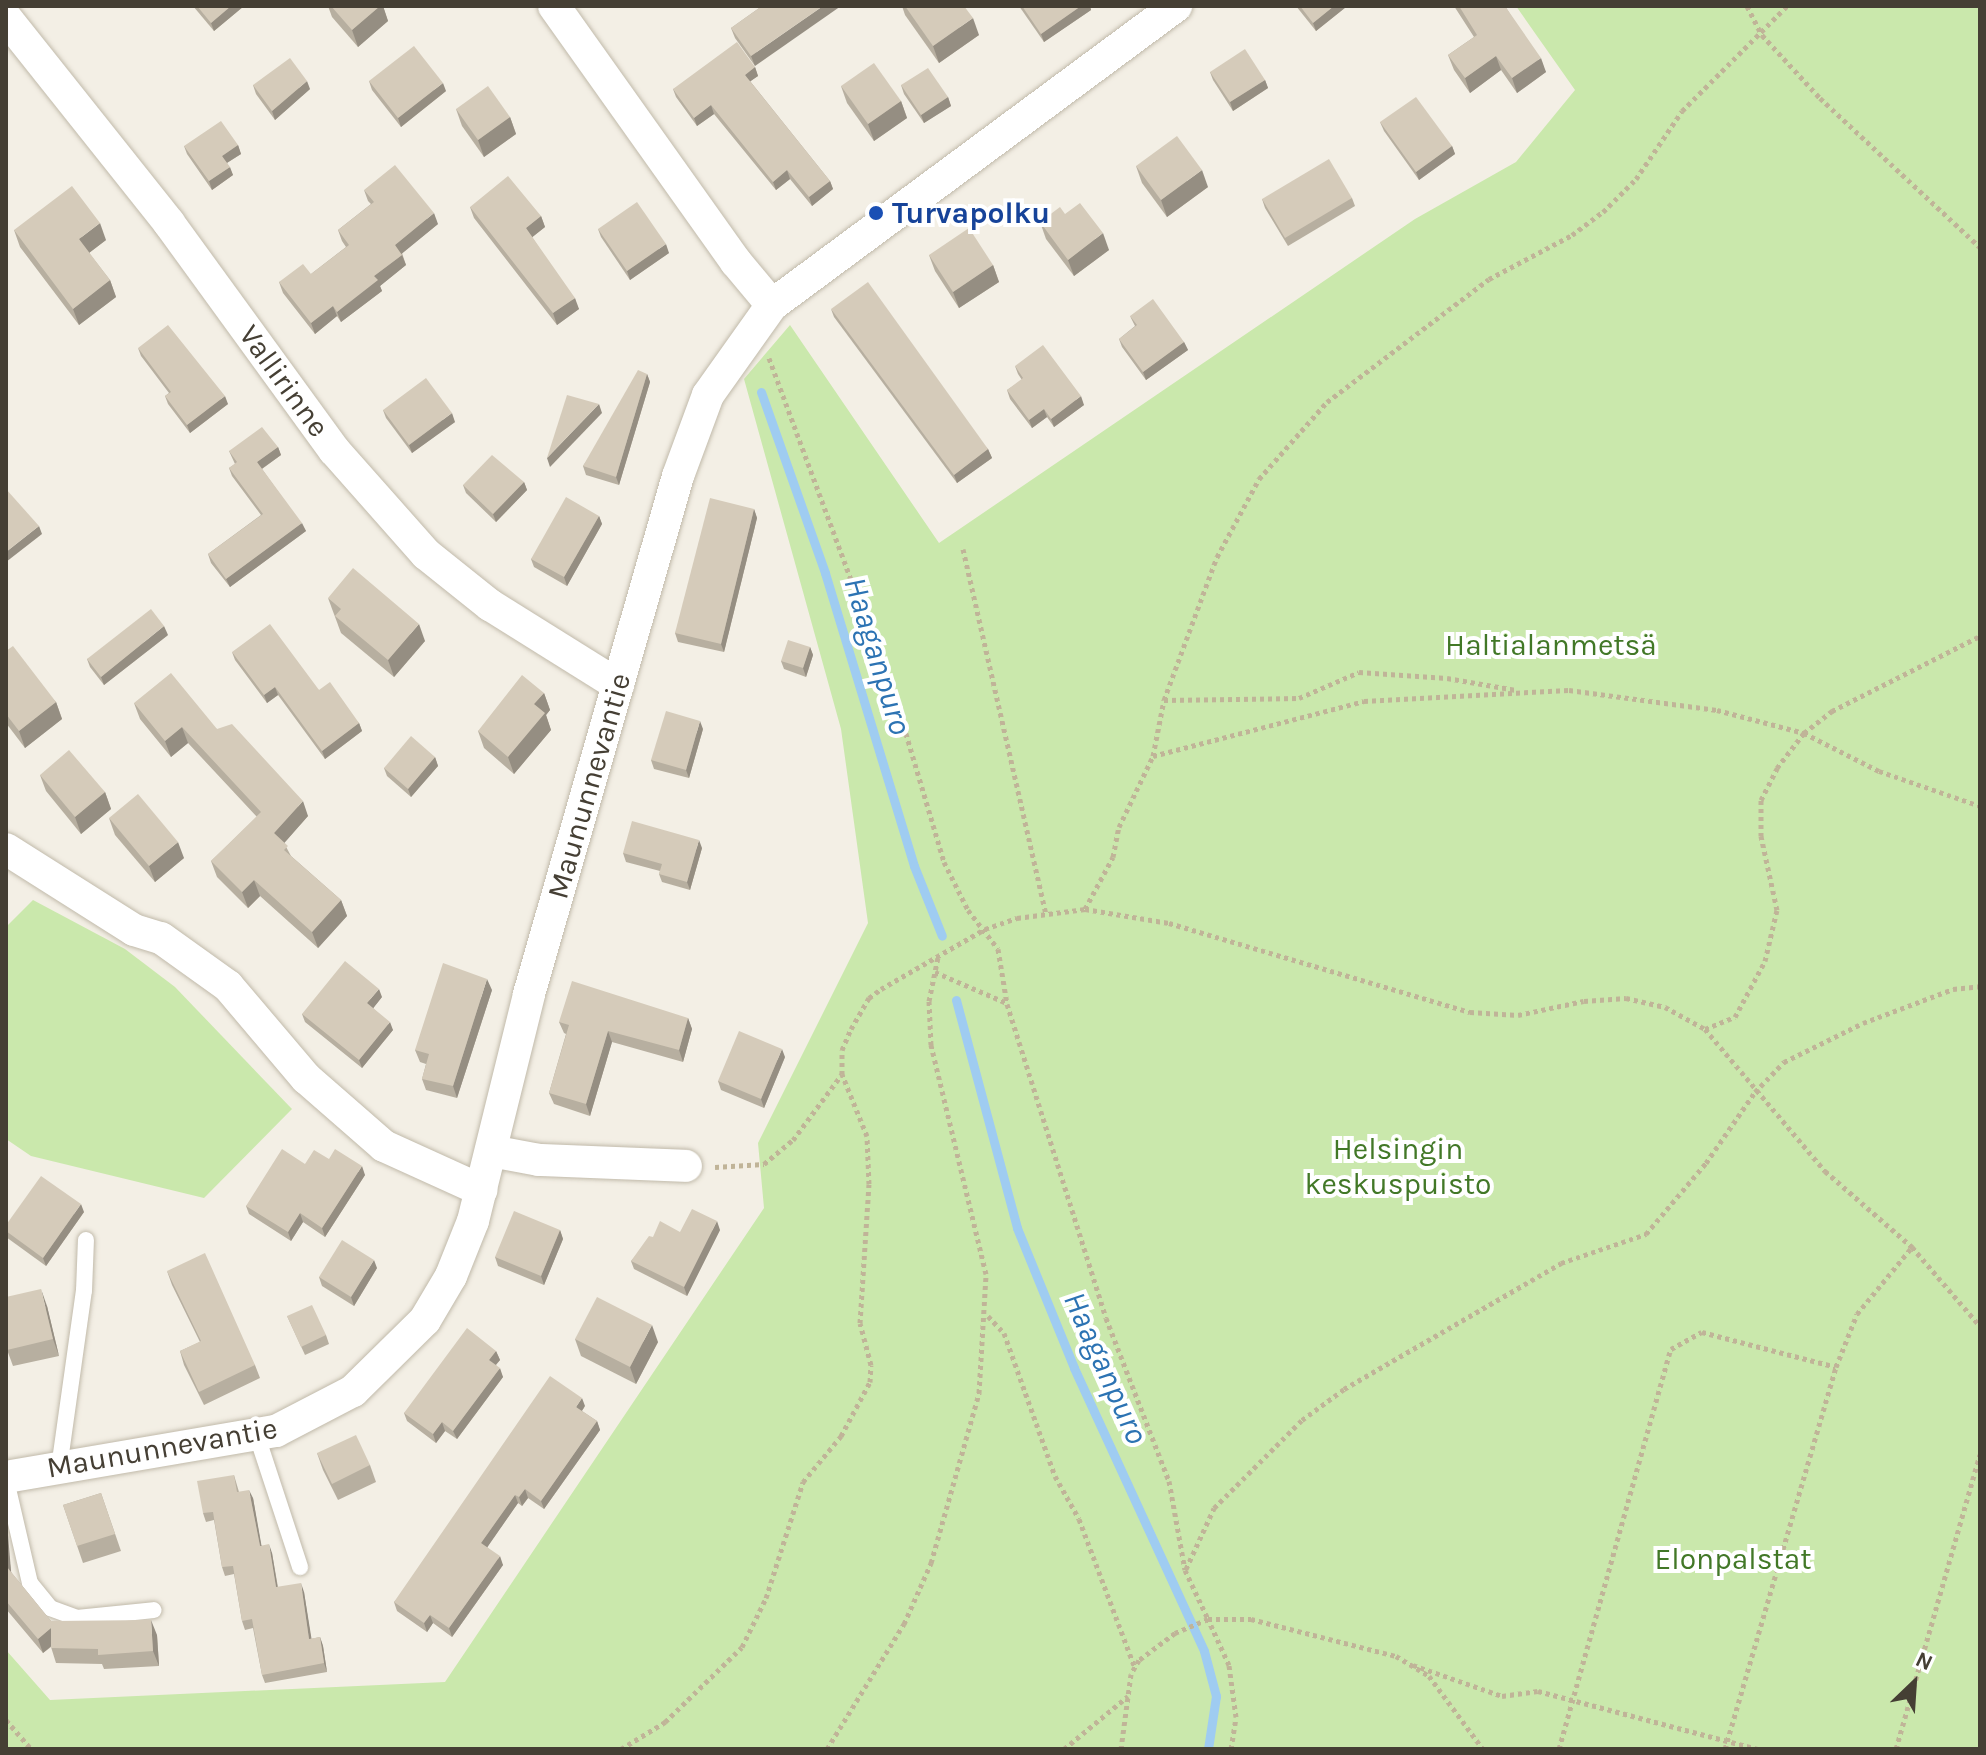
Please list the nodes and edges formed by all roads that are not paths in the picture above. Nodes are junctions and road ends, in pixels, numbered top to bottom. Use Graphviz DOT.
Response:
graph roads {
  1 [pos="554,6"];
  2 [pos="1173,7"];
  3 [pos="6,18"];
  4 [pos="772,305"];
  5 [pos="618,685"];
  6 [pos="6,849"];
  7 [pos="491,1151"];
  8 [pos="686,1166"];
  9 [pos="481,1190"];
  10 [pos="86,1240"];
  11 [pos="257,1436"];
  12 [pos="59,1468"];
  13 [pos="6,1478"];
  14 [pos="300,1567"];
  15 [pos="154,1610"];
  1 -- 4 [label="street"];
  2 -- 4 [label="street, Maununnevantie"];
  3 -- 5 [label="street, Vallirinne"];
  4 -- 5 [label="street, Maununnevantie"];
  5 -- 7 [label="street, Maununnevantie"];
  6 -- 9 [label="street"];
  7 -- 8 [label="street"];
  7 -- 9 [label="street, Maununnevantie"];
  9 -- 11 [label="street, Maununnevantie"];
  10 -- 12 [label="lane"];
  11 -- 12 [label="street, Maununnevantie"];
  11 -- 14 [label="lane"];
  12 -- 13 [label="street, Maununnevantie"];
  13 -- 15 [label="lane"];
}
